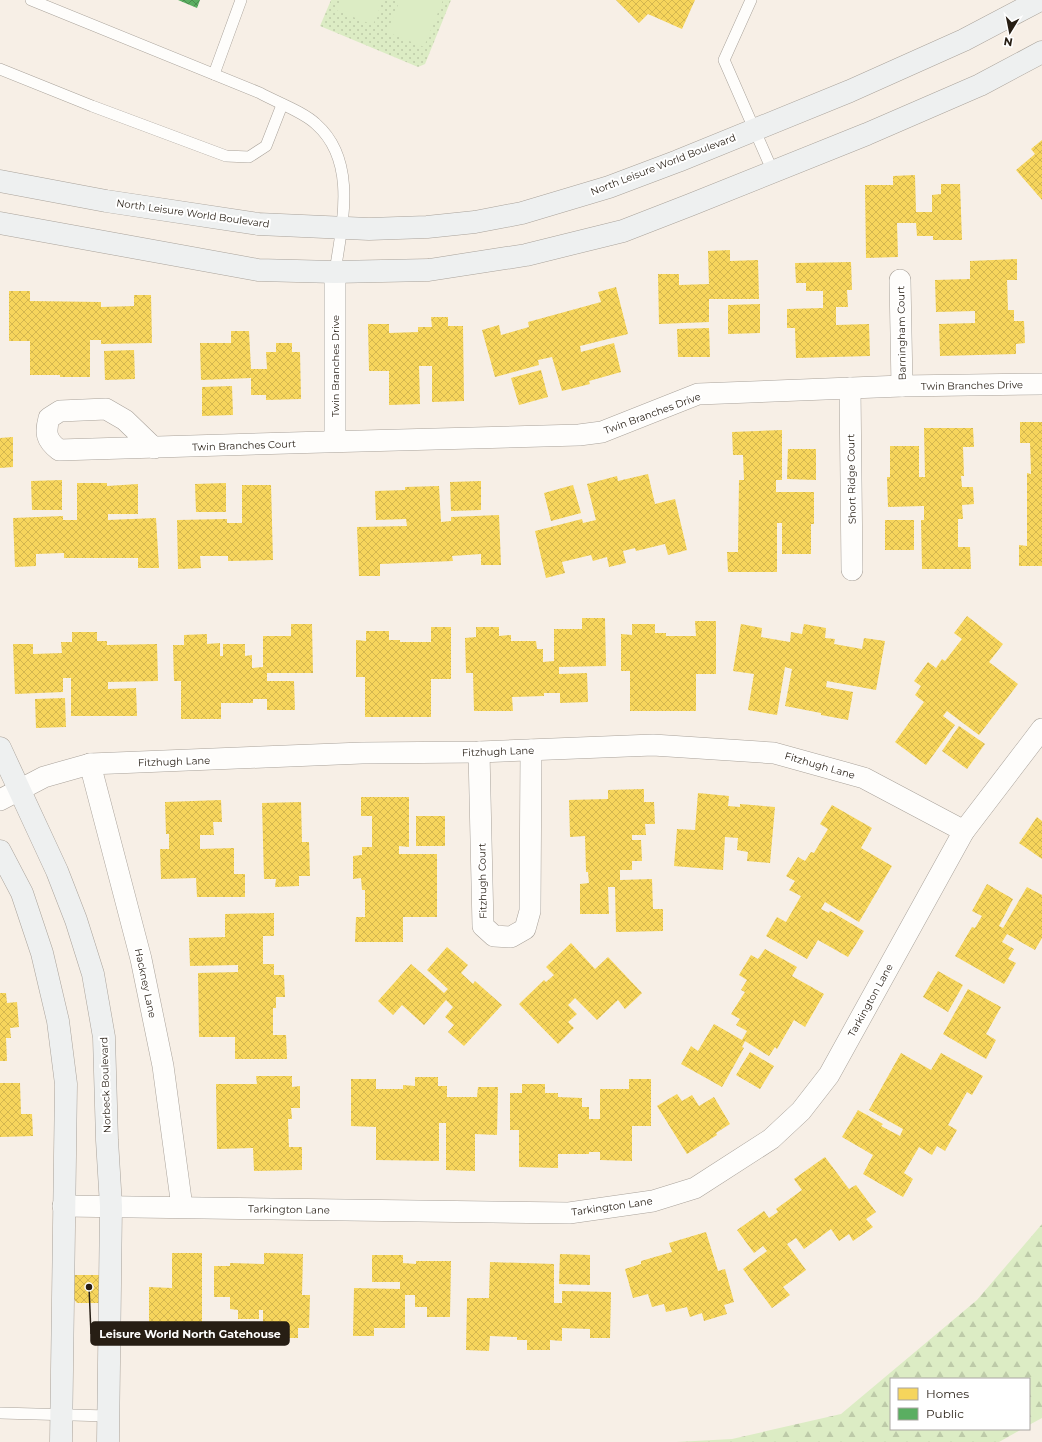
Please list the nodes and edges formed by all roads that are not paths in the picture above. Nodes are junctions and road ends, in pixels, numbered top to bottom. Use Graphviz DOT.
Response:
graph roads {
  1 [pos="30,0"];
  2 [pos="241,0"];
  3 [pos="751,0"];
  4 [pos="1040,0"];
  5 [pos="1042,52"];
  6 [pos="0,69"];
  7 [pos="214,74"];
  8 [pos="282,105"];
  9 [pos="754,129"];
  10 [pos="773,172"];
  11 [pos="0,181"];
  12 [pos="0,223"];
  13 [pos="342,227"];
  14 [pos="335,272"];
  15 [pos="900,280"];
  16 [pos="1042,384"];
  17 [pos="902,386"];
  18 [pos="850,388"];
  19 [pos="335,441"];
  20 [pos="154,448"];
  21 [pos="852,570"];
  22 [pos="1042,729"];
  23 [pos="0,748"];
  24 [pos="531,750"];
  25 [pos="479,752"];
  26 [pos="90,764"];
  27 [pos="20,791"];
  28 [pos="0,800"];
  29 [pos="964,831"];
  30 [pos="0,851"];
  31 [pos="63,1206"];
  32 [pos="111,1206"];
  33 [pos="182,1207"];
  34 [pos="0,1413"];
  35 [pos="61,1414"];
  36 [pos="108,1416"];
  37 [pos="61,1442"];
  38 [pos="108,1442"];
  1 -- 7 [label="lane"];
  2 -- 7 [label="lane"];
  3 -- 9 [label="lane"];
  4 -- 9 [label="street, North Leisure World Boulevard"];
  5 -- 10 [label="street"];
  6 -- 8 [label="lane"];
  7 -- 8 [label="lane"];
  8 -- 13 [label="lane"];
  9 -- 10 [label="lane"];
  9 -- 13 [label="street, North Leisure World Boulevard"];
  10 -- 14 [label="street"];
  11 -- 13 [label="street, North Leisure World Boulevard"];
  12 -- 14 [label="street"];
  13 -- 14 [label="lane"];
  14 -- 19 [label="street, Twin Branches Drive"];
  15 -- 17 [label="street, Barningham Court"];
  16 -- 17 [label="street, Twin Branches Drive"];
  17 -- 18 [label="street, Twin Branches Drive"];
  18 -- 19 [label="street, Twin Branches Drive"];
  18 -- 21 [label="street, Short Ridge Court"];
  19 -- 20 [label="street, Twin Branches Court"];
  22 -- 29 [label="street, Tarkington Lane"];
  23 -- 27 [label="street, Norbeck Boulevard"];
  24 -- 25 [label="street, Fitzhugh Lane"];
  24 -- 25 [label="street, Fitzhugh Court"];
  24 -- 29 [label="street, Fitzhugh Lane"];
  25 -- 26 [label="street, Fitzhugh Lane"];
  26 -- 27 [label="street, Fitzhugh Lane"];
  26 -- 33 [label="street, Hackney Lane"];
  27 -- 28 [label="street, Fitzhugh Lane"];
  27 -- 32 [label="street, Norbeck Boulevard"];
  29 -- 33 [label="street, Tarkington Lane"];
  30 -- 31 [label="street"];
  31 -- 32 [label="street, Tarkington Lane"];
  31 -- 35 [label="street"];
  32 -- 33 [label="street, Tarkington Lane"];
  32 -- 36 [label="street, Norbeck Boulevard"];
  34 -- 35 [label="lane"];
  35 -- 36 [label="lane"];
  35 -- 37 [label="street"];
  36 -- 38 [label="street, Norbeck Boulevard"];
}
